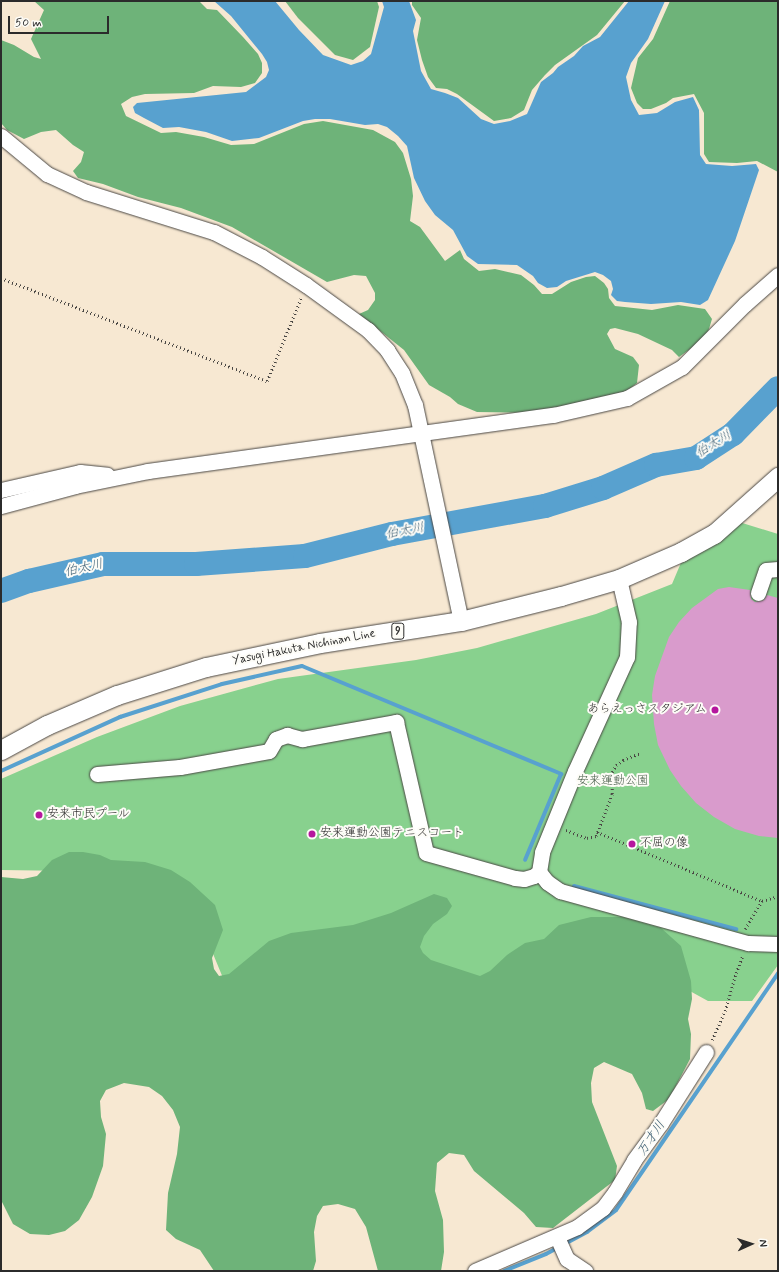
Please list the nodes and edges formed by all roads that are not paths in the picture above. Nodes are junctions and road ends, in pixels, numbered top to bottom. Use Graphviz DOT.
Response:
graph roads {
  1 [pos="1,136"];
  2 [pos="778,275"];
  3 [pos="423,438"];
  4 [pos="128,476"];
  5 [pos="778,477"];
  6 [pos="1,490"];
  7 [pos="1,506"];
  8 [pos="778,569"];
  9 [pos="619,579"];
  10 [pos="758,593"];
  11 [pos="461,621"];
  12 [pos="1,750"];
  13 [pos="97,774"];
  14 [pos="539,872"];
  15 [pos="778,944"];
  16 [pos="706,1052"];
  17 [pos="557,1236"];
  18 [pos="475,1271"];
  19 [pos="585,1271"];
  1 -- 3 [label="street"];
  2 -- 3 [label="street"];
  3 -- 4 [label="street"];
  3 -- 11 [label="street"];
  4 -- 6 [label="street"];
  4 -- 7 [label="street"];
  5 -- 9 [label="main road, Yasugi Hakuta Nichinan Line / 9"];
  8 -- 10 [label="street"];
  9 -- 11 [label="main road, Yasugi Hakuta Nichinan Line / 9"];
  9 -- 14 [label="street"];
  11 -- 12 [label="main road, Yasugi Hakuta Nichinan Line / 9"];
  13 -- 14 [label="street"];
  14 -- 15 [label="street"];
  16 -- 17 [label="street"];
  17 -- 18 [label="street"];
  17 -- 19 [label="street"];
}
